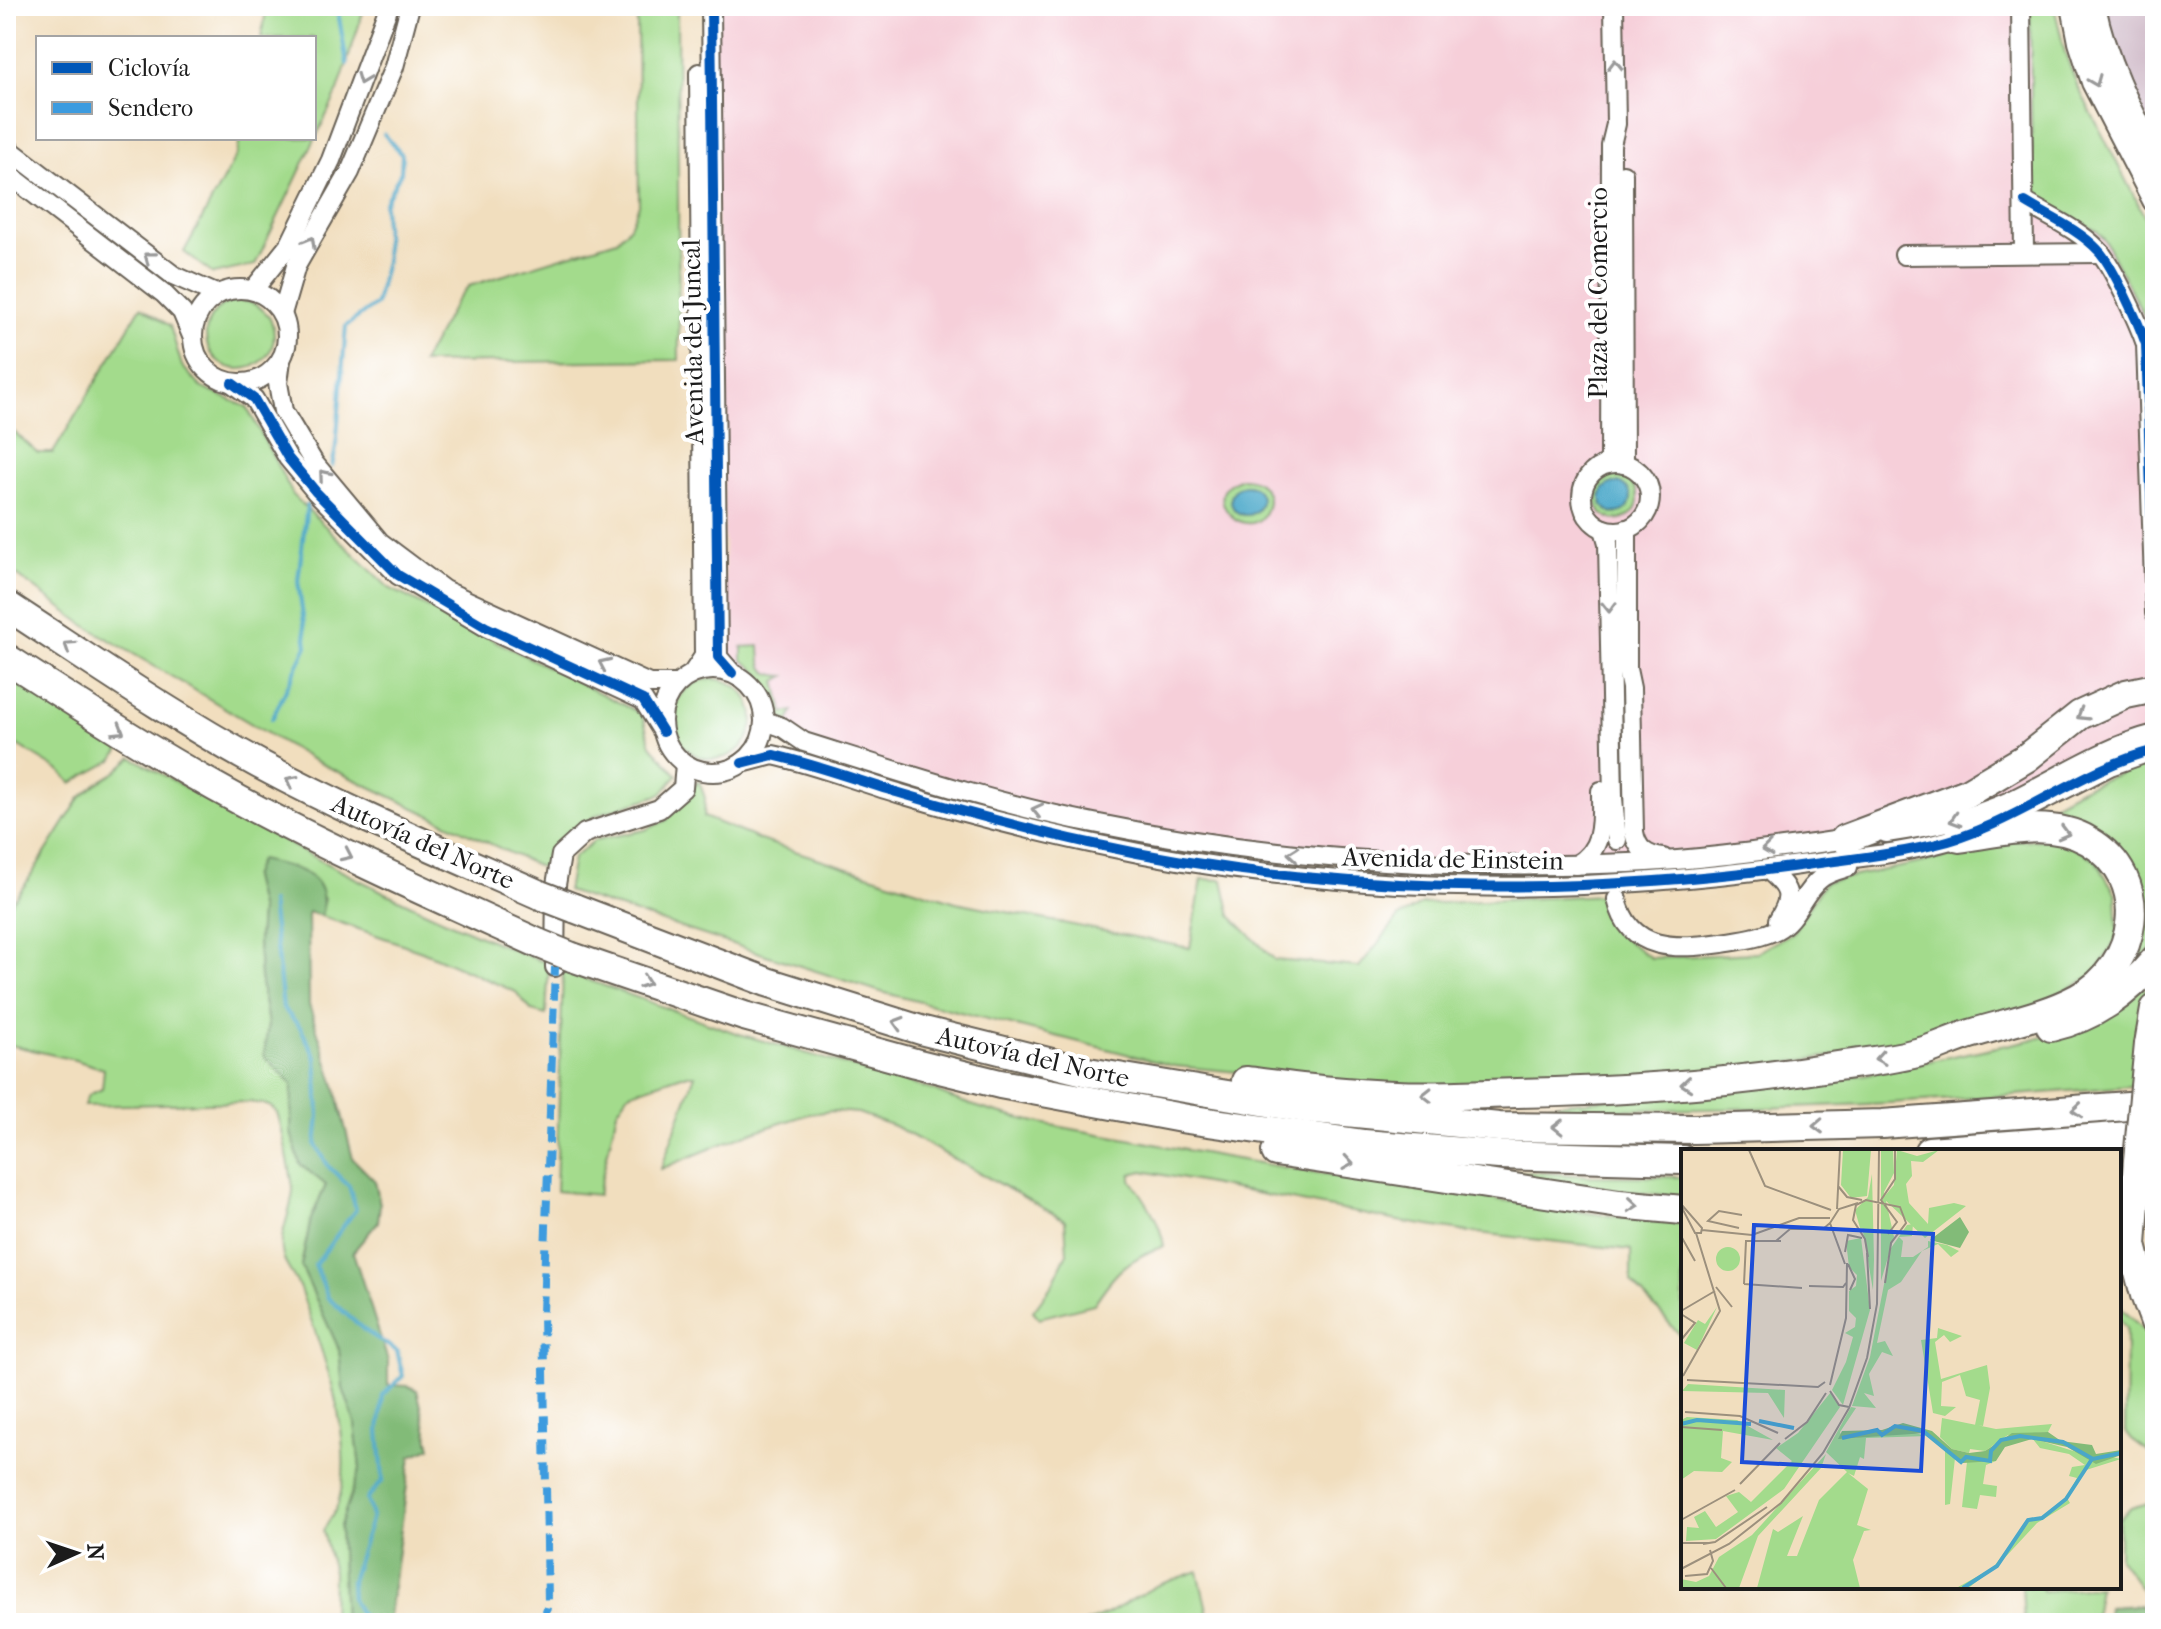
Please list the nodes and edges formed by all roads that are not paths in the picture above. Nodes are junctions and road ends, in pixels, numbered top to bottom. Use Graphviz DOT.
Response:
graph roads {
  1 [pos="389,6"];
  2 [pos="410,6"];
  3 [pos="699,6"];
  4 [pos="711,6"];
  5 [pos="1614,6"];
  6 [pos="2021,6"];
  7 [pos="2074,6"];
  8 [pos="2093,6"];
  9 [pos="6,147"];
  10 [pos="2155,159"];
  11 [pos="6,172"];
  12 [pos="2155,200"];
  13 [pos="2025,202"];
  14 [pos="2024,252"];
  15 [pos="2101,253"];
  16 [pos="1904,255"];
  17 [pos="253,290"];
  18 [pos="216,294"];
  19 [pos="282,314"];
  20 [pos="192,336"];
  21 [pos="281,360"];
  22 [pos="232,383"];
  23 [pos="1617,463"];
  24 [pos="1604,529"];
  25 [pos="1627,529"];
  26 [pos="6,605"];
  27 [pos="2155,613"];
  28 [pos="6,658"];
  29 [pos="1627,669"];
  30 [pos="732,673"];
  31 [pos="684,679"];
  32 [pos="1610,681"];
  33 [pos="2155,688"];
  34 [pos="765,721"];
  35 [pos="663,732"];
  36 [pos="2155,734"];
  37 [pos="2155,750"];
  38 [pos="742,763"];
  39 [pos="685,764"];
  40 [pos="1959,838"];
  41 [pos="1845,839"];
  42 [pos="1912,849"];
  43 [pos="1678,860"];
  44 [pos="1576,865"];
  45 [pos="1768,870"];
  46 [pos="1617,899"];
  47 [pos="1761,936"];
  48 [pos="555,956"];
  49 [pos="2155,960"];
  50 [pos="2155,1009"];
  51 [pos="1001,1051"];
  52 [pos="1922,1051"];
  53 [pos="1000,1084"];
  54 [pos="2155,1104"];
  55 [pos="2155,1134"];
  56 [pos="1956,1149"];
  57 [pos="1681,1160"];
  58 [pos="2134,1198"];
  59 [pos="1681,1210"];
  60 [pos="2155,1253"];
  61 [pos="2121,1290"];
  62 [pos="2155,1322"];
  1 -- 17 [label="street, one-way"];
  19 -- 2 [label="street, one-way"];
  3 -- 31 [label="street, Avenida del Juncal"];
  4 -- 30 [label="street, Avenida del Juncal"];
  23 -- 5 [label="street, Plaza del Comercio, one-way"];
  6 -- 13 [label="street"];
  7 -- 12 [label="main road, one-way"];
  8 -- 10 [label="main road"];
  18 -- 9 [label="street, one-way"];
  11 -- 20 [label="street"];
  13 -- 14 [label="street"];
  13 -- 15 [label="street"];
  14 -- 15 [label="street"];
  14 -- 16 [label="street"];
  15 -- 27 [label="street"];
  17 -- 18 [label="street"];
  17 -- 19 [label="street"];
  18 -- 20 [label="street"];
  19 -- 21 [label="street"];
  20 -- 22 [label="street"];
  21 -- 22 [label="street"];
  31 -- 21 [label="street, one-way"];
  22 -- 35 [label="street"];
  23 -- 24 [label="street"];
  23 -- 25 [label="street"];
  24 -- 25 [label="street"];
  24 -- 32 [label="street, one-way"];
  25 -- 29 [label="street"];
  51 -- 26 [label="highway, Autovía del Norte, one-way, bridge"];
  28 -- 48 [label="highway, Autovía del Norte, one-way"];
  29 -- 32 [label="street"];
  29 -- 43 [label="street"];
  30 -- 31 [label="street"];
  30 -- 34 [label="street"];
  31 -- 35 [label="street"];
  32 -- 44 [label="street"];
  33 -- 41 [label="highway, one-way"];
  34 -- 38 [label="street"];
  44 -- 34 [label="street, Avenida de Einstein, one-way"];
  35 -- 39 [label="street"];
  36 -- 41 [label="street, Avenida de Einstein, one-way"];
  37 -- 40 [label="street, Avenida de Einstein"];
  38 -- 39 [label="street"];
  38 -- 45 [label="street, Avenida de Einstein"];
  39 -- 48 [label="street"];
  40 -- 42 [label="street, Avenida de Einstein"];
  40 -- 52 [label="highway, one-way"];
  41 -- 43 [label="street, Avenida de Einstein, one-way"];
  42 -- 45 [label="street, Avenida de Einstein"];
  42 -- 47 [label="street"];
  43 -- 44 [label="street, Avenida de Einstein"];
  45 -- 47 [label="street"];
  46 -- 47 [label="street"];
  48 -- 53 [label="highway, Autovía del Norte, one-way"];
  49 -- 52 [label="highway"];
  50 -- 58 [label="highway, bridge"];
  52 -- 51 [label="highway, one-way"];
  54 -- 51 [label="highway, Autovía del Norte, one-way"];
  53 -- 57 [label="highway, Autovía del Norte"];
  53 -- 59 [label="highway, one-way"];
  55 -- 56 [label="highway"];
  58 -- 60 [label="highway"];
  58 -- 62 [label="highway"];
  61 -- 62 [label="highway"];
}
